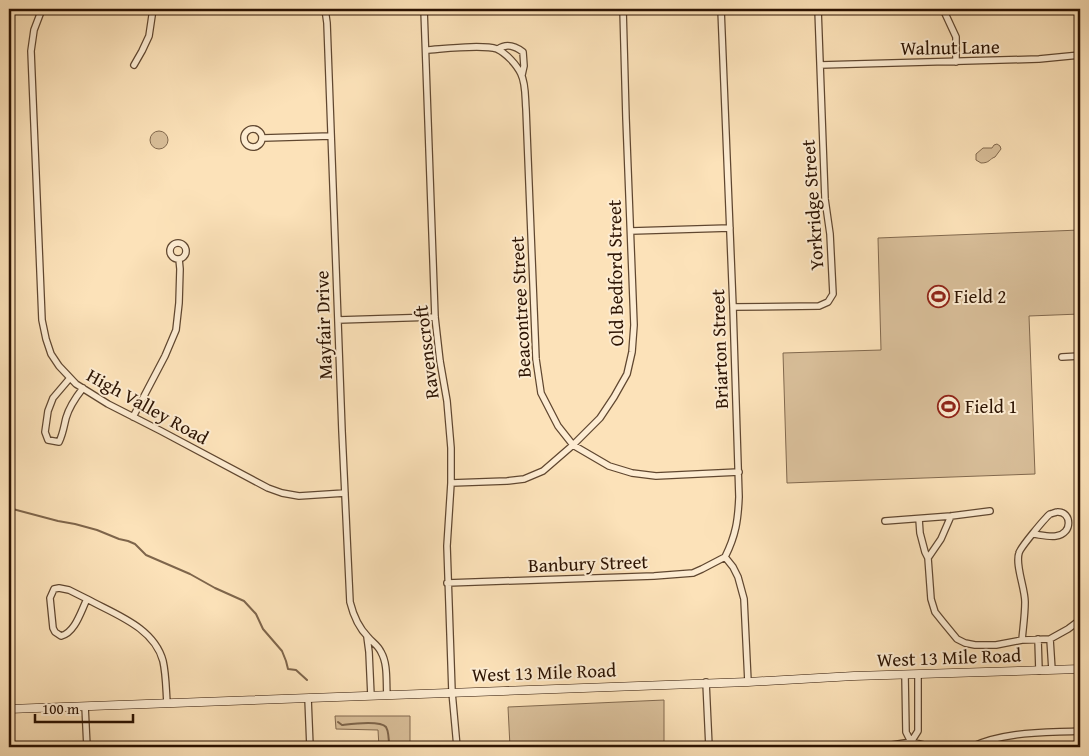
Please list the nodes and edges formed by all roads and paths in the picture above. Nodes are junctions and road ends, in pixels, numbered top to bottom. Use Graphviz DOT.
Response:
graph roads {
  1 [pos="42,9"];
  2 [pos="153,9"];
  3 [pos="325,9"];
  4 [pos="424,9"];
  5 [pos="623,9"];
  6 [pos="721,9"];
  7 [pos="818,9"];
  8 [pos="943,9"];
  9 [pos="498,49"];
  10 [pos="426,50"];
  11 [pos="1080,55"];
  12 [pos="956,62"];
  13 [pos="134,65"];
  14 [pos="820,65"];
  15 [pos="522,75"];
  16 [pos="331,136"];
  17 [pos="263,138"];
  18 [pos="730,228"];
  19 [pos="631,231"];
  20 [pos="179,259"];
  21 [pos="733,307"];
  22 [pos="435,317"];
  23 [pos="338,320"];
  24 [pos="1080,356"];
  25 [pos="1062,357"];
  26 [pos="70,378"];
  27 [pos="83,388"];
  28 [pos="134,417"];
  29 [pos="574,445"];
  30 [pos="739,472"];
  31 [pos="451,483"];
  32 [pos="344,493"];
  33 [pos="990,511"];
  34 [pos="950,516"];
  35 [pos="920,519"];
  36 [pos="885,521"];
  37 [pos="1033,534"];
  38 [pos="725,556"];
  39 [pos="928,558"];
  40 [pos="448,583"];
  41 [pos="87,599"];
  42 [pos="1080,620"];
  43 [pos="367,637"];
  44 [pos="1038,639"];
  45 [pos="1050,639"];
  46 [pos="1022,640"];
  47 [pos="1080,669"];
  48 [pos="1052,670"];
  49 [pos="1039,671"];
  50 [pos="906,675"];
  51 [pos="918,675"];
  52 [pos="706,682"];
  53 [pos="748,682"];
  54 [pos="452,692"];
  55 [pos="387,695"];
  56 [pos="371,696"];
  57 [pos="308,698"];
  58 [pos="167,703"];
  59 [pos="85,706"];
  60 [pos="9,709"];
  61 [pos="1080,731"];
  62 [pos="911,742"];
  63 [pos="87,747"];
  64 [pos="310,747"];
  65 [pos="457,747"];
  66 [pos="709,747"];
  67 [pos="879,747"];
  68 [pos="932,747"];
  69 [pos="971,747"];
  1 -- 26 [label="street, High Valley Road"];
  2 -- 13 [label="street"];
  3 -- 16 [label="street, Mayfair Drive"];
  4 -- 10 [label="street, Ravenscroft"];
  5 -- 19 [label="street, Old Bedford Street"];
  6 -- 18 [label="street, Briarton Street"];
  7 -- 14 [label="street, Yorkridge Street"];
  8 -- 12 [label="street"];
  9 -- 10 [label="street, Beacontree Street"];
  9 -- 15 [label="street"];
  9 -- 15 [label="street, Beacontree Street"];
  10 -- 22 [label="street, Ravenscroft"];
  11 -- 12 [label="street, Walnut Lane"];
  12 -- 14 [label="street, Walnut Lane"];
  14 -- 21 [label="street, Yorkridge Street"];
  15 -- 29 [label="street, Beacontree Street"];
  16 -- 17 [label="street"];
  16 -- 23 [label="street, Mayfair Drive"];
  18 -- 19 [label="street"];
  18 -- 21 [label="street, Briarton Street"];
  19 -- 29 [label="street, Old Bedford Street"];
  20 -- 28 [label="street"];
  21 -- 30 [label="street, Briarton Street"];
  22 -- 23 [label="street"];
  22 -- 31 [label="street, Ravenscroft"];
  23 -- 32 [label="street, Mayfair Drive"];
  24 -- 25 [label="street"];
  26 -- 27 [label="street, High Valley Road"];
  26 -- 27 [label="street"];
  27 -- 28 [label="street, High Valley Road"];
  28 -- 32 [label="street, High Valley Road"];
  29 -- 30 [label="street, Beacontree Street"];
  29 -- 31 [label="street, Old Bedford Street"];
  30 -- 38 [label="street, Briarton Street"];
  31 -- 40 [label="street, Ravenscroft"];
  32 -- 43 [label="street, Mayfair Drive"];
  33 -- 34 [label="street"];
  34 -- 35 [label="street"];
  34 -- 39 [label="street"];
  35 -- 36 [label="street"];
  35 -- 39 [label="street"];
  37 -- 37 [label="street"];
  37 -- 46 [label="street"];
  38 -- 40 [label="street, Banbury Street"];
  38 -- 53 [label="street"];
  39 -- 46 [label="street"];
  40 -- 54 [label="street, Ravenscroft"];
  41 -- 41 [label="street"];
  41 -- 58 [label="street"];
  42 -- 45 [label="street"];
  43 -- 55 [label="street, Mayfair Drive"];
  43 -- 56 [label="street, Mayfair Drive"];
  44 -- 45 [label="street"];
  44 -- 46 [label="street"];
  44 -- 49 [label="street"];
  45 -- 48 [label="street"];
  47 -- 48 [label="street, West 13 Mile Road"];
  48 -- 49 [label="street, West 13 Mile Road"];
  49 -- 51 [label="street, West 13 Mile Road"];
  50 -- 51 [label="street, West 13 Mile Road"];
  50 -- 53 [label="street, West 13 Mile Road"];
  50 -- 62 [label="street"];
  51 -- 62 [label="street"];
  52 -- 53 [label="street, West 13 Mile Road"];
  52 -- 54 [label="street, West 13 Mile Road"];
  52 -- 66 [label="street"];
  54 -- 55 [label="street, West 13 Mile Road"];
  54 -- 65 [label="street, Ravenscroft"];
  55 -- 56 [label="street, West 13 Mile Road"];
  56 -- 57 [label="street, West 13 Mile Road"];
  57 -- 58 [label="street, West 13 Mile Road"];
  57 -- 64 [label="street"];
  58 -- 59 [label="street, West 13 Mile Road"];
  59 -- 60 [label="street, West 13 Mile Road"];
  59 -- 63 [label="street"];
  61 -- 69 [label="street"];
  62 -- 67 [label="street"];
  62 -- 68 [label="street"];
}
